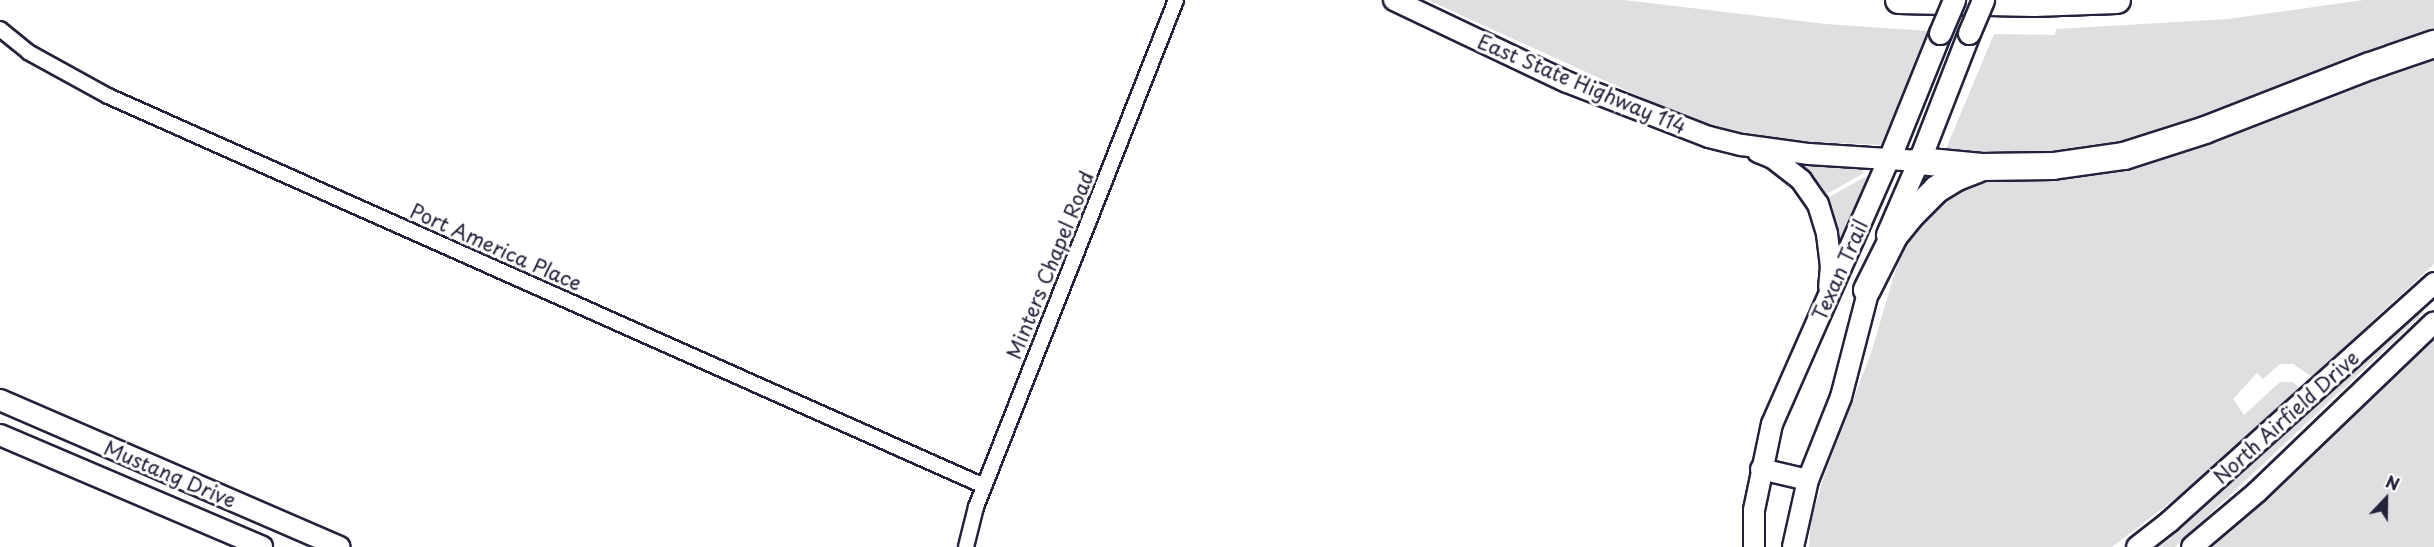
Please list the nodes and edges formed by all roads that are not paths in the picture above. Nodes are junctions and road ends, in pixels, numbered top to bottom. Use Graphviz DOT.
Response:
graph roads {
  1 [pos="1176,0"];
  2 [pos="1394,0"];
  3 [pos="1899,0"];
  4 [pos="1954,0"];
  5 [pos="1983,0"];
  6 [pos="2117,0"];
  7 [pos="0,29"];
  8 [pos="2434,44"];
  9 [pos="1742,145"];
  10 [pos="1889,159"];
  11 [pos="1919,161"];
  12 [pos="1982,167"];
  13 [pos="2434,284"];
  14 [pos="1867,290"];
  15 [pos="1828,299"];
  16 [pos="2434,322"];
  17 [pos="0,400"];
  18 [pos="0,435"];
  19 [pos="1761,469"];
  20 [pos="1808,480"];
  21 [pos="984,486"];
  22 [pos="199,520"];
  23 [pos="253,547"];
  24 [pos="262,547"];
  25 [pos="340,547"];
  26 [pos="966,547"];
  27 [pos="1754,547"];
  28 [pos="1793,547"];
  29 [pos="2136,547"];
  30 [pos="2192,547"];
  1 -- 21 [label="street, Minters Chapel Road"];
  2 -- 9 [label="main road, East State Highway 114"];
  3 -- 6 [label="highway"];
  4 -- 10 [label="main road, Texan Trail, bridge"];
  5 -- 11 [label="main road, Texan Trail, bridge"];
  7 -- 21 [label="street, Port America Place"];
  8 -- 12 [label="highway"];
  9 -- 10 [label="main road, East State Highway 114"];
  9 -- 15 [label="main road"];
  10 -- 11 [label="main road, East State Highway 114"];
  10 -- 15 [label="main road, Texan Trail"];
  11 -- 12 [label="highway"];
  11 -- 14 [label="main road, Texan Trail"];
  12 -- 14 [label="highway"];
  13 -- 29 [label="main road, North Airfield Drive"];
  14 -- 20 [label="main road, Texan Trail"];
  15 -- 19 [label="main road, Texan Trail"];
  16 -- 30 [label="main road, North Airfield Drive"];
  17 -- 25 [label="main road, Mustang Drive"];
  18 -- 22 [label="main road, Mustang Drive"];
  19 -- 20 [label="main road"];
  19 -- 27 [label="main road, Texan Trail"];
  20 -- 28 [label="main road, Texan Trail"];
  21 -- 26 [label="street, Minters Chapel Road"];
  22 -- 23 [label="main road"];
  22 -- 24 [label="main road, Mustang Drive"];
}
